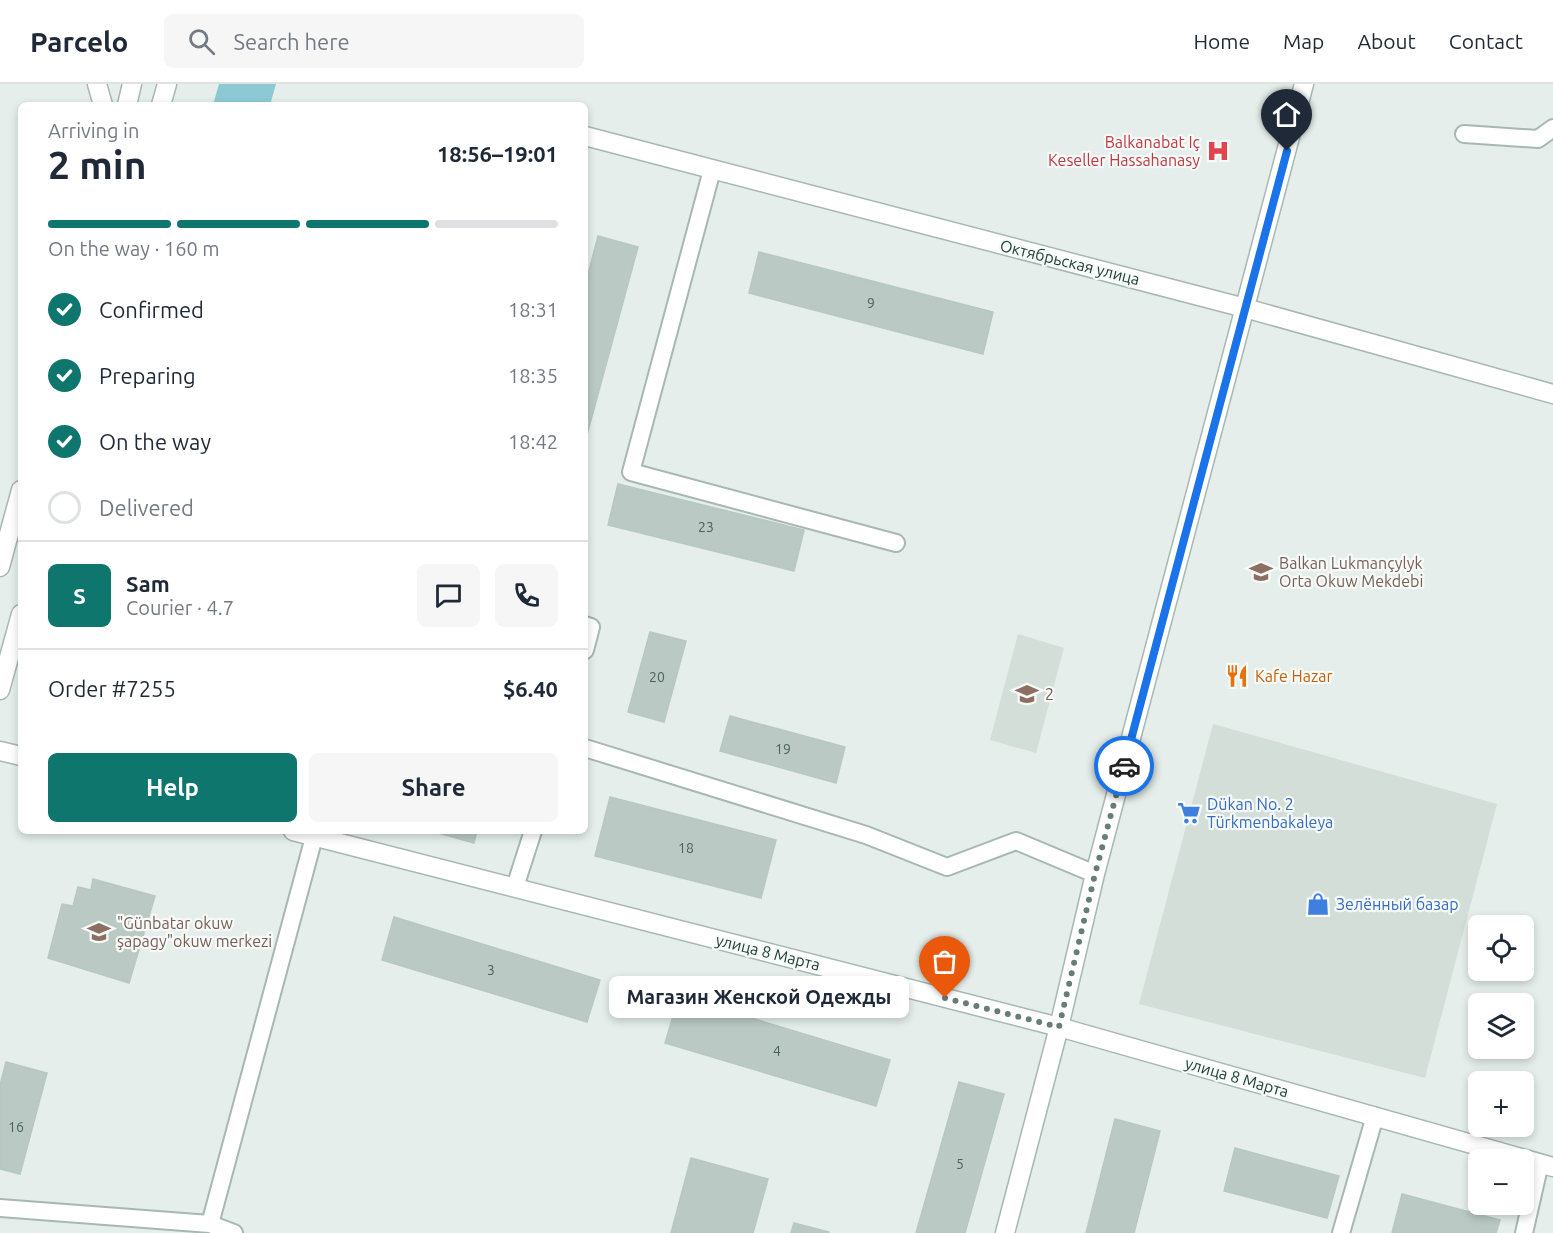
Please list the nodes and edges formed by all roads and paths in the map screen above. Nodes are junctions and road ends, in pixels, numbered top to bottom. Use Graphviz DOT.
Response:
graph roads {
  1 [pos="97,84"];
  2 [pos="132,84"];
  3 [pos="167,84"];
  4 [pos="1304,84"];
  5 [pos="102,102"];
  6 [pos="128,102"];
  7 [pos="162,102"];
  8 [pos="1553,128"];
  9 [pos="1464,134"];
  10 [pos="588,137"];
  11 [pos="712,170"];
  12 [pos="1245,308"];
  13 [pos="1553,394"];
  14 [pos="18,501"];
  15 [pos="896,543"];
  16 [pos="0,567"];
  17 [pos="18,625"];
  18 [pos="588,626"];
  19 [pos="588,638"];
  20 [pos="0,690"];
  21 [pos="588,749"];
  22 [pos="0,751"];
  23 [pos="18,755"];
  24 [pos="304,834"];
  25 [pos="532,834"];
  26 [pos="314,837"];
  27 [pos="1095,874"];
  28 [pos="515,887"];
  29 [pos="1059,1027"];
  30 [pos="1376,1116"];
  31 [pos="1546,1165"];
  32 [pos="0,1208"];
  33 [pos="210,1224"];
  34 [pos="234,1233"];
  35 [pos="1005,1233"];
  36 [pos="1341,1233"];
  37 [pos="1524,1233"];
  1 -- 5 [label="street"];
  2 -- 6 [label="street"];
  3 -- 7 [label="street"];
  4 -- 12 [label="street"];
  8 -- 9 [label="lane"];
  10 -- 11 [label="street, Октябрьская улица"];
  11 -- 12 [label="street, Октябрьская улица"];
  11 -- 15 [label="lane"];
  12 -- 13 [label="street, Октябрьская улица"];
  12 -- 27 [label="street"];
  14 -- 16 [label="street"];
  17 -- 20 [label="street"];
  18 -- 19 [label="lane"];
  21 -- 27 [label="lane"];
  22 -- 23 [label="street"];
  24 -- 26 [label="street, улица 8 Марта"];
  25 -- 28 [label="lane"];
  26 -- 28 [label="street, улица 8 Марта"];
  26 -- 33 [label="lane"];
  27 -- 29 [label="street"];
  28 -- 29 [label="street, улица 8 Марта"];
  29 -- 30 [label="street, улица 8 Марта"];
  29 -- 35 [label="street"];
  30 -- 31 [label="street, улица 8 Марта"];
  30 -- 36 [label="lane"];
  31 -- 37 [label="lane"];
  32 -- 33 [label="lane"];
  33 -- 34 [label="lane"];
}
